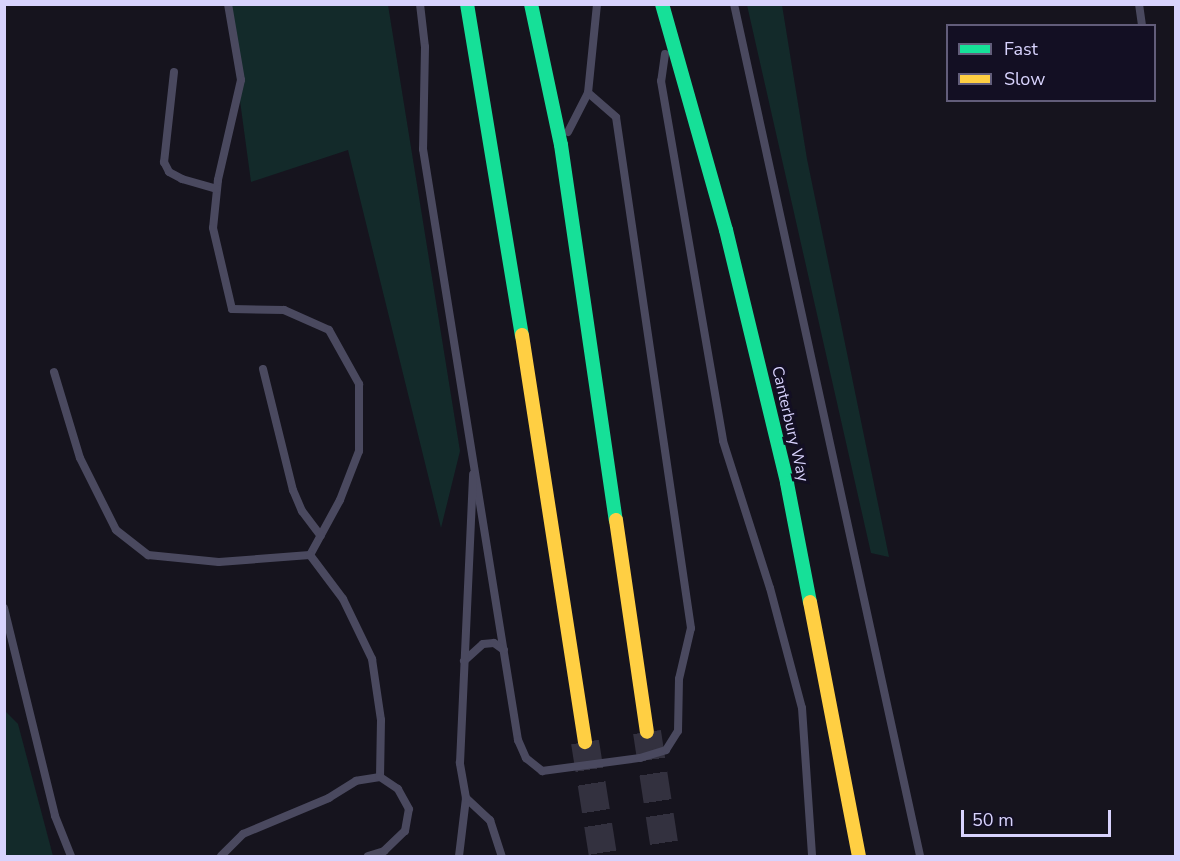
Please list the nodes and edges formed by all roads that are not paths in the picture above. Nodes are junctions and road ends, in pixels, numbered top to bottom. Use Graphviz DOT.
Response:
graph roads {
  1 [pos="228,4"];
  2 [pos="420,4"];
  3 [pos="466,4"];
  4 [pos="531,4"];
  5 [pos="597,4"];
  6 [pos="662,4"];
  7 [pos="673,4"];
  8 [pos="734,4"];
  9 [pos="1138,4"];
  10 [pos="1142,24"];
  11 [pos="174,72"];
  12 [pos="588,93"];
  13 [pos="561,146"];
  14 [pos="217,189"];
  15 [pos="262,369"];
  16 [pos="54,372"];
  17 [pos="474,457"];
  18 [pos="321,536"];
  19 [pos="310,555"];
  20 [pos="4,608"];
  21 [pos="504,650"];
  22 [pos="464,661"];
  23 [pos="647,732"];
  24 [pos="585,742"];
  25 [pos="380,777"];
  26 [pos="466,798"];
  27 [pos="71,856"];
  28 [pos="221,856"];
  29 [pos="368,856"];
  30 [pos="459,856"];
  31 [pos="502,856"];
  32 [pos="812,856"];
  33 [pos="859,856"];
  34 [pos="920,856"];
  1 -- 14 [label="lane"];
  2 -- 17 [label="lane"];
  3 -- 24 [label="highway"];
  4 -- 13 [label="highway"];
  5 -- 12 [label="lane"];
  6 -- 33 [label="highway, Canterbury Way, bridge"];
  7 -- 32 [label="lane"];
  8 -- 34 [label="lane"];
  9 -- 10 [label="lane"];
  11 -- 14 [label="lane"];
  12 -- 13 [label="lane"];
  12 -- 21 [label="lane"];
  13 -- 23 [label="highway"];
  14 -- 18 [label="lane"];
  15 -- 18 [label="lane"];
  16 -- 19 [label="lane"];
  17 -- 21 [label="lane"];
  17 -- 22 [label="lane"];
  18 -- 19 [label="lane"];
  19 -- 25 [label="lane"];
  20 -- 27 [label="lane"];
  21 -- 22 [label="lane"];
  22 -- 26 [label="lane"];
  25 -- 28 [label="lane"];
  25 -- 29 [label="lane"];
  26 -- 30 [label="lane"];
  26 -- 31 [label="lane"];
}
